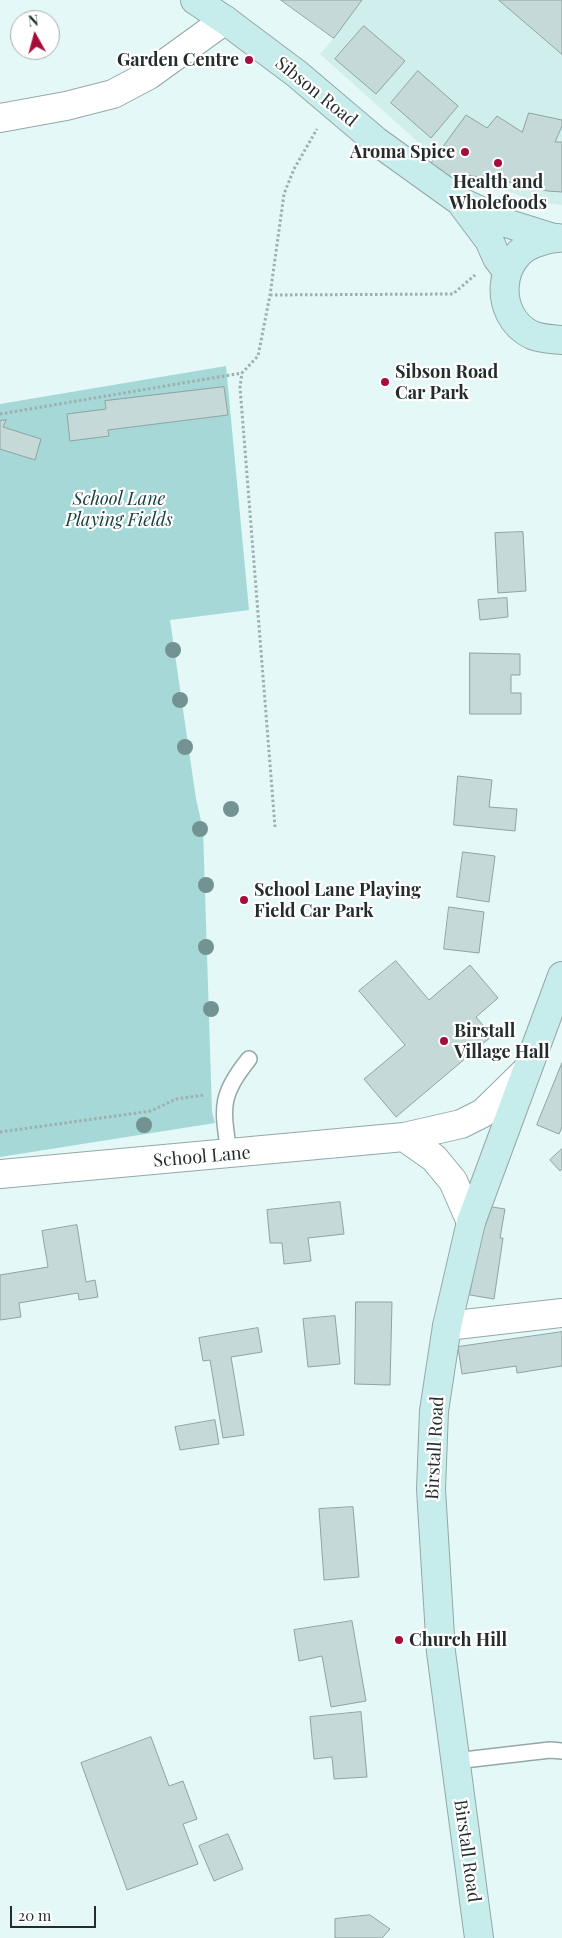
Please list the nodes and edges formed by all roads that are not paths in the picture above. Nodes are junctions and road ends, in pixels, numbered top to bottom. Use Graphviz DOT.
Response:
graph roads {
  1 [pos="195,0"];
  2 [pos="225,20"];
  3 [pos="0,118"];
  4 [pos="461,202"];
  5 [pos="558,238"];
  6 [pos="502,264"];
  7 [pos="557,344"];
  8 [pos="562,976"];
  9 [pos="249,1059"];
  10 [pos="527,1070"];
  11 [pos="404,1138"];
  12 [pos="229,1154"];
  13 [pos="0,1174"];
  14 [pos="470,1222"];
  15 [pos="562,1313"];
  16 [pos="447,1326"];
  17 [pos="562,1751"];
  18 [pos="455,1761"];
  19 [pos="479,1938"];
  1 -- 2 [label="street, Sibson Road"];
  2 -- 3 [label="street"];
  2 -- 4 [label="street, Sibson Road"];
  4 -- 5 [label="street, Sibson Road"];
  4 -- 6 [label="street, Sibson Road"];
  5 -- 6 [label="street"];
  6 -- 7 [label="street"];
  8 -- 10 [label="street, Birstall Road"];
  9 -- 12 [label="lane"];
  10 -- 11 [label="street, School Lane"];
  10 -- 14 [label="street, Birstall Road"];
  11 -- 12 [label="street, School Lane"];
  11 -- 14 [label="street"];
  12 -- 13 [label="street, School Lane"];
  14 -- 16 [label="street, Birstall Road"];
  15 -- 16 [label="street"];
  16 -- 18 [label="street, Birstall Road"];
  17 -- 18 [label="lane"];
  18 -- 19 [label="street, Birstall Road"];
}
